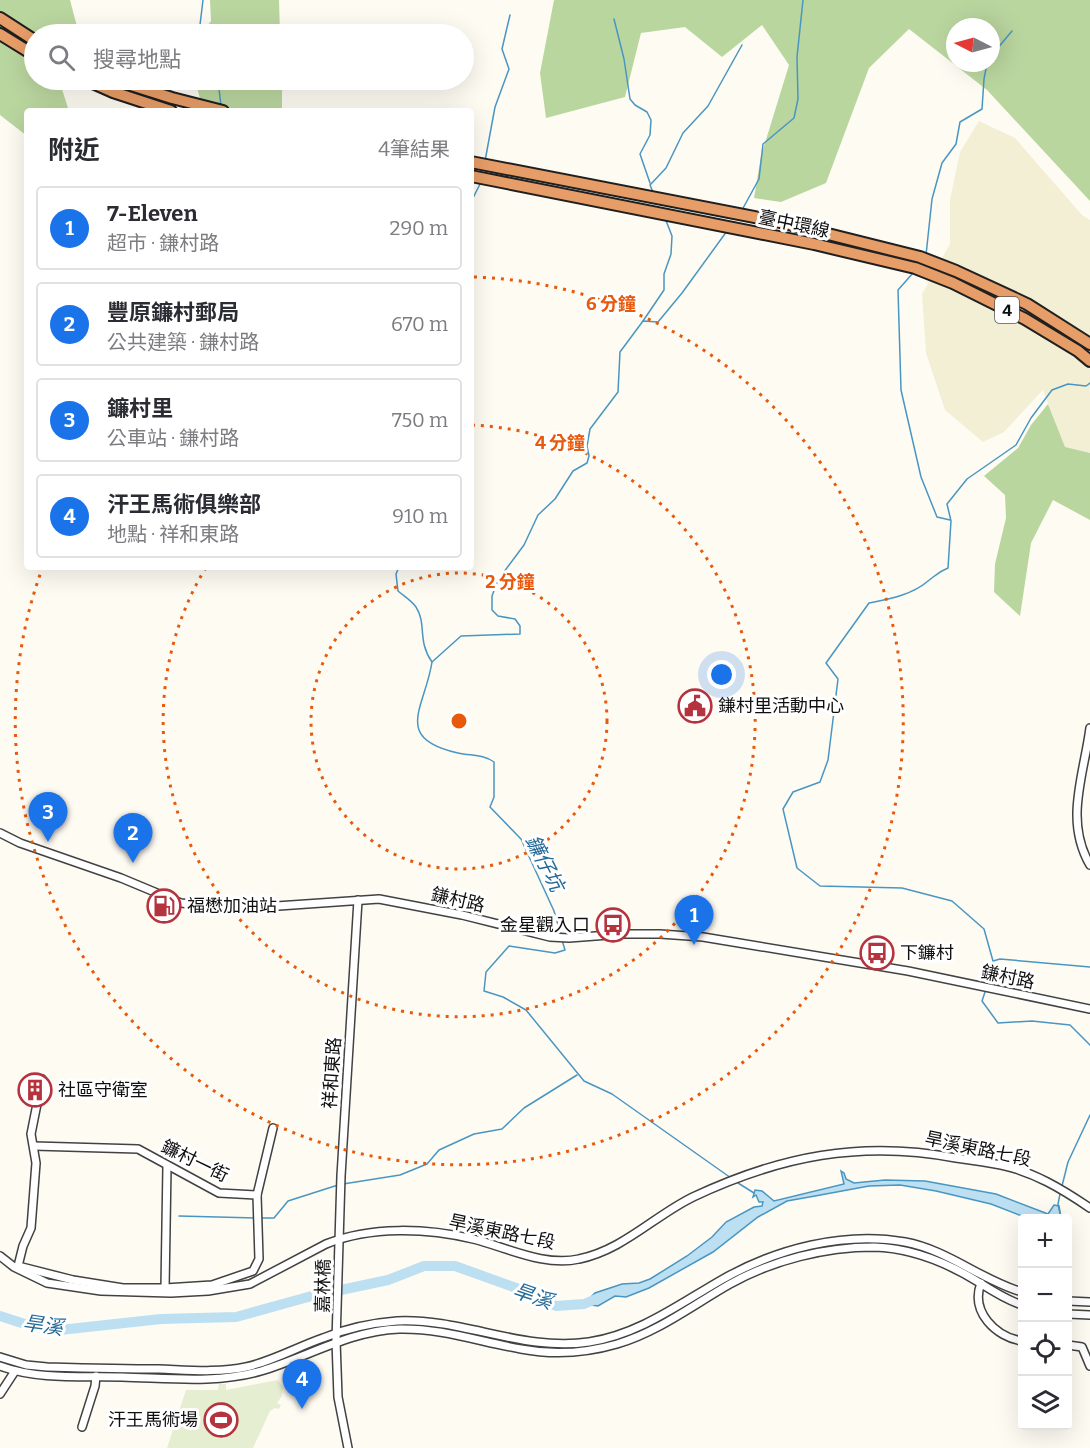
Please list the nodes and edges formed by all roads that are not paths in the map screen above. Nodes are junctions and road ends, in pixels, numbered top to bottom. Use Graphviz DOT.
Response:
graph roads {
  1 [pos="0,18"];
  2 [pos="24,33"];
  3 [pos="0,34"];
  4 [pos="24,49"];
  5 [pos="108,90"];
  6 [pos="147,90"];
  7 [pos="162,108"];
  8 [pos="212,108"];
  9 [pos="481,164"];
  10 [pos="479,177"];
  11 [pos="1090,345"];
  12 [pos="1090,360"];
  13 [pos="1090,728"];
  14 [pos="0,833"];
  15 [pos="1090,865"];
  16 [pos="358,900"];
  17 [pos="1089,1006"];
  18 [pos="42,1079"];
  19 [pos="273,1128"];
  20 [pos="34,1146"];
  21 [pos="167,1166"];
  22 [pos="258,1194"];
  23 [pos="1090,1208"];
  24 [pos="339,1239"];
  25 [pos="339,1248"];
  26 [pos="0,1256"];
  27 [pos="981,1283"];
  28 [pos="165,1288"];
  29 [pos="1018,1290"];
  30 [pos="1072,1301"];
  31 [pos="1090,1302"];
  32 [pos="1018,1303"];
  33 [pos="1072,1314"];
  34 [pos="1090,1315"];
  35 [pos="337,1332"];
  36 [pos="1018,1339"];
  37 [pos="336,1341"];
  38 [pos="1072,1346"];
  39 [pos="0,1357"];
  40 [pos="0,1366"];
  41 [pos="1090,1366"];
  42 [pos="15,1371"];
  43 [pos="96,1376"];
  44 [pos="0,1394"];
  45 [pos="82,1427"];
  46 [pos="348,1448"];
  1 -- 2 [label="highway"];
  3 -- 4 [label="highway"];
  5 -- 7 [label="highway"];
  6 -- 8 [label="highway"];
  9 -- 11 [label="highway, 臺中環線 / 4"];
  10 -- 12 [label="highway, 臺中環線 / 4"];
  13 -- 15 [label="street"];
  14 -- 16 [label="street, 鎌村路"];
  16 -- 17 [label="street, 鎌村路"];
  16 -- 24 [label="street, 祥和東路"];
  18 -- 20 [label="street"];
  19 -- 22 [label="street"];
  20 -- 21 [label="street, 鐮村一街"];
  20 -- 28 [label="street"];
  21 -- 22 [label="street, 鐮村一街"];
  21 -- 28 [label="street"];
  22 -- 28 [label="street"];
  23 -- 24 [label="street, 旱溪東路七段"];
  24 -- 25 [label="street, 祥和東路"];
  24 -- 26 [label="street, 旱溪東路七段"];
  25 -- 35 [label="street, 嘉林橋"];
  27 -- 32 [label="street"];
  27 -- 36 [label="street"];
  27 -- 37 [label="street"];
  29 -- 35 [label="street"];
  30 -- 31 [label="street"];
  33 -- 34 [label="street"];
  35 -- 37 [label="street"];
  35 -- 39 [label="street"];
  37 -- 43 [label="street"];
  37 -- 46 [label="street"];
  38 -- 41 [label="street"];
  40 -- 42 [label="street"];
  42 -- 43 [label="street"];
  42 -- 44 [label="street"];
  43 -- 45 [label="street"];
}
